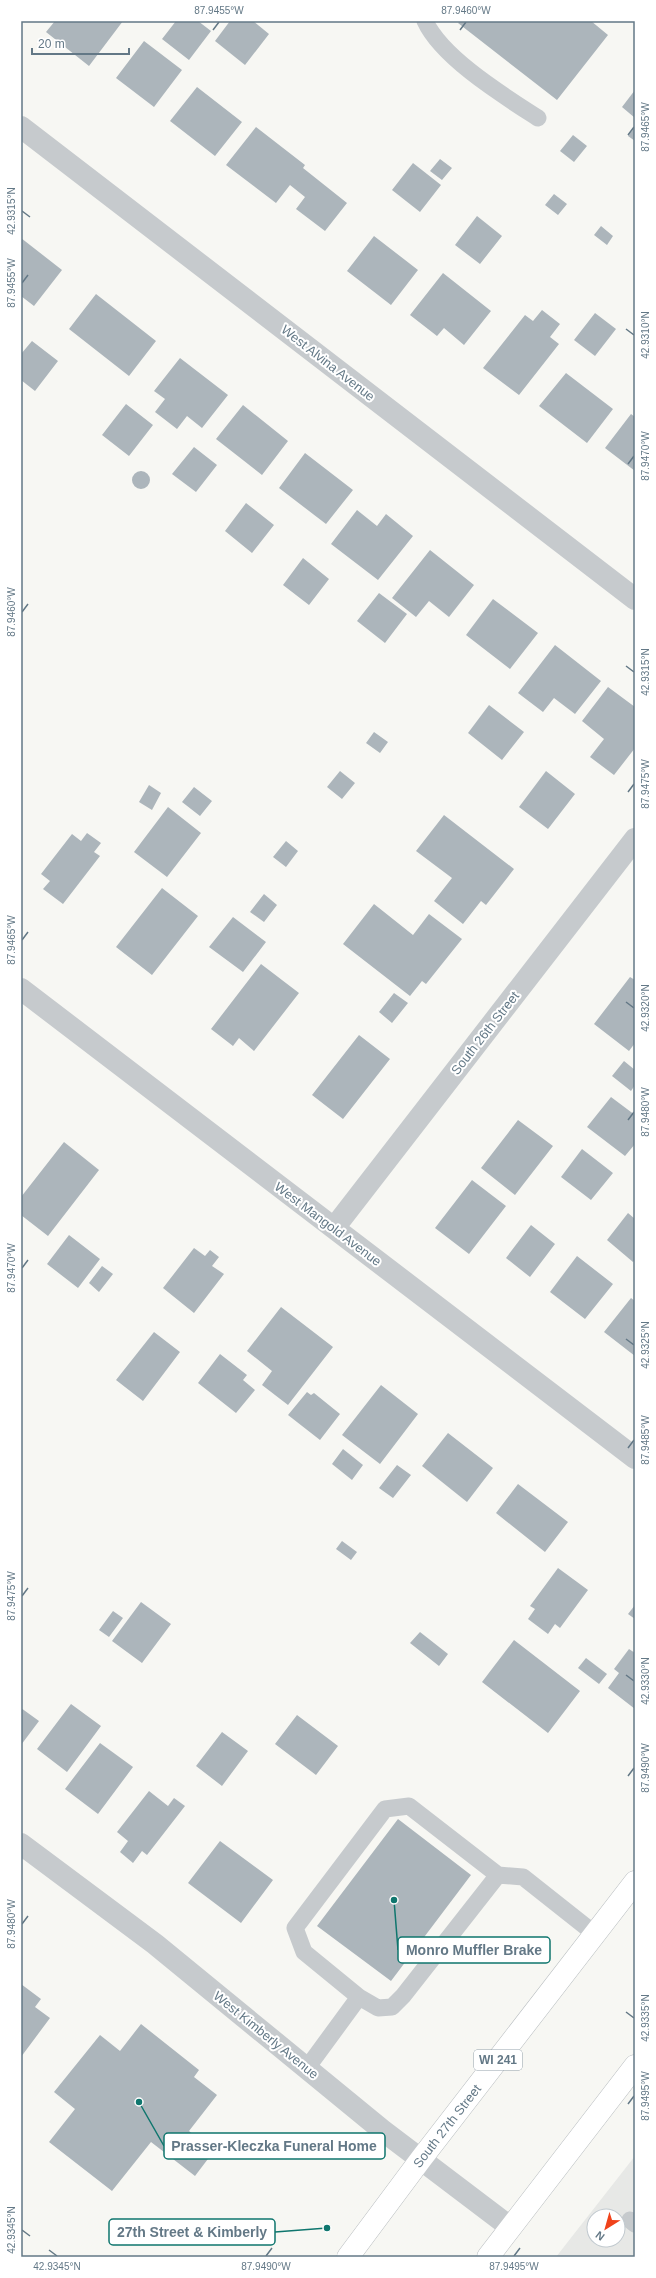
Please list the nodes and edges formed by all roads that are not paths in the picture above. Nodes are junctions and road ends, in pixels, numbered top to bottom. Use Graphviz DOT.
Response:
graph roads {
  1 [pos="425,21"];
  2 [pos="538,118"];
  3 [pos="21,127"];
  4 [pos="635,599"];
  5 [pos="635,839"];
  6 [pos="21,989"];
  7 [pos="334,1228"];
  8 [pos="635,1458"];
  9 [pos="21,1844"];
  10 [pos="498,1875"];
  11 [pos="635,1882"];
  12 [pos="595,1934"];
  13 [pos="359,1997"];
  14 [pos="635,2066"];
  15 [pos="307,2068"];
  16 [pos="421,2159"];
  17 [pos="510,2227"];
  18 [pos="348,2257"];
  19 [pos="488,2257"];
  1 -- 2 [label="lane"];
  3 -- 4 [label="street, West Alvina Avenue"];
  5 -- 7 [label="street, South 26th Street"];
  6 -- 7 [label="street, West Mangold Avenue"];
  7 -- 8 [label="street, West Mangold Avenue"];
  9 -- 15 [label="street, West Kimberly Avenue"];
  10 -- 12 [label="lane"];
  10 -- 13 [label="lane"];
  10 -- 13 [label="lane"];
  11 -- 12 [label="main road, South 27th Street / WI 241"];
  12 -- 16 [label="main road, South 27th Street / WI 241"];
  13 -- 15 [label="lane"];
  14 -- 17 [label="main road"];
  15 -- 16 [label="street, West Kimberly Avenue"];
  16 -- 17 [label="street, West Kimberly Avenue"];
  16 -- 18 [label="main road, South 27th Street / WI 241"];
  17 -- 19 [label="main road"];
}
